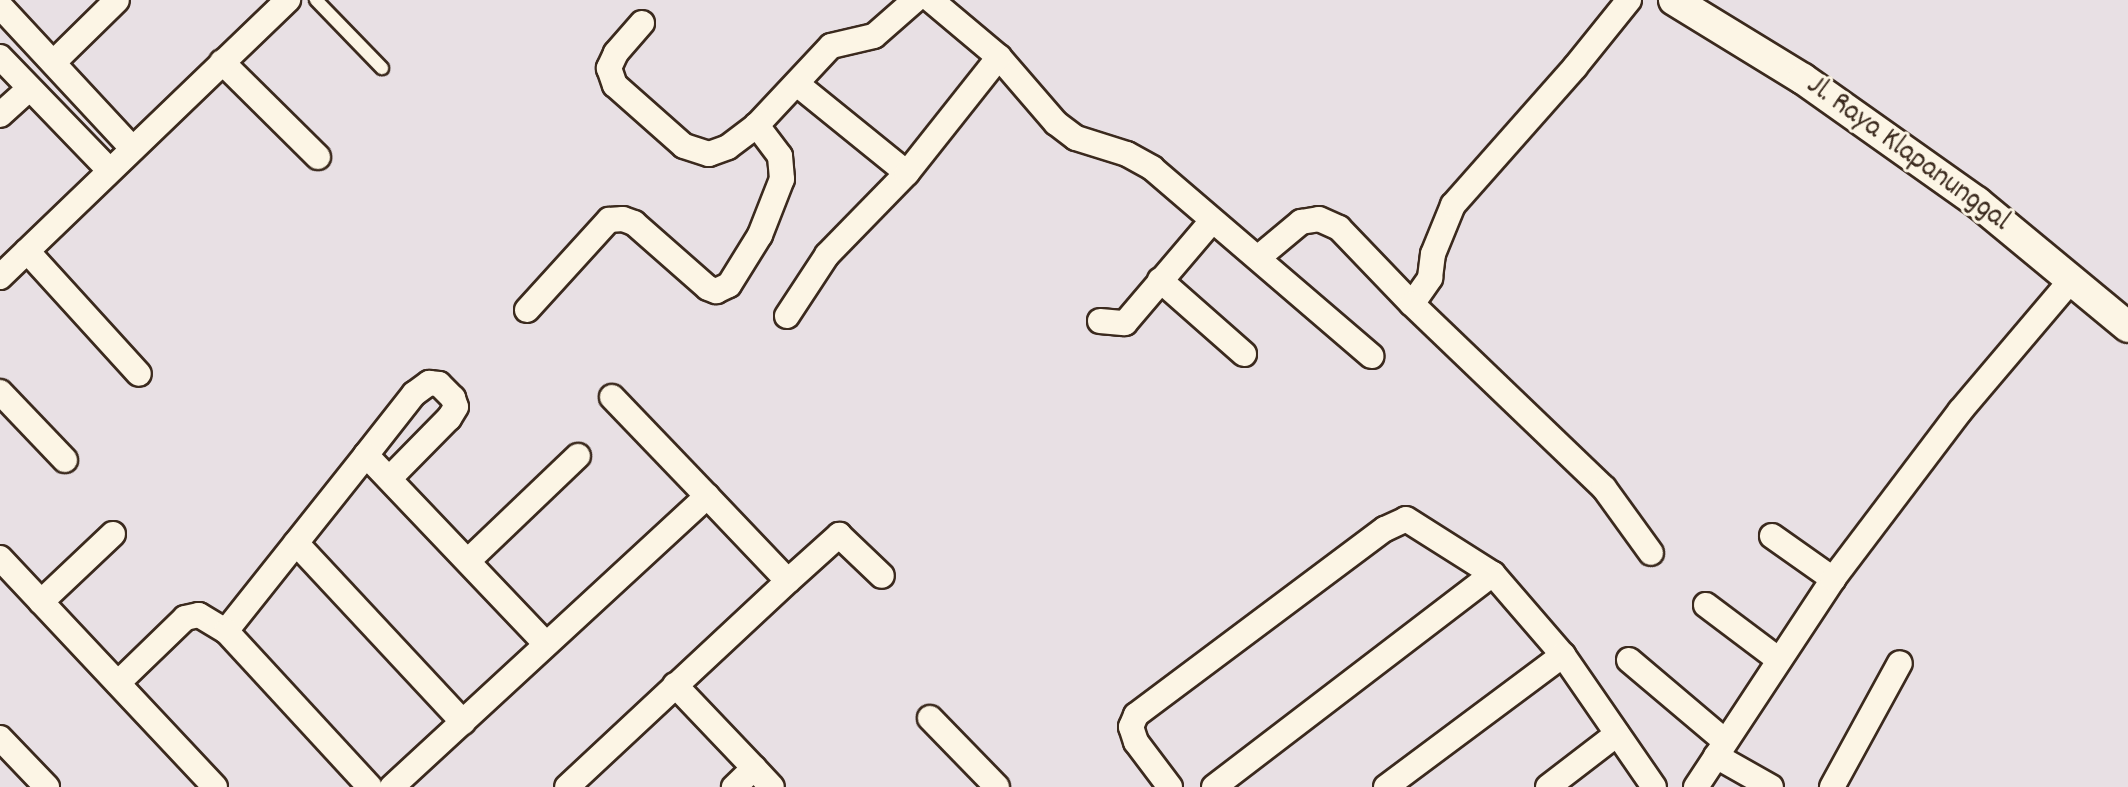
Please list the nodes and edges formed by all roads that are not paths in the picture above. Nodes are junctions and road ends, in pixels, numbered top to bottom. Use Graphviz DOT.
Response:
graph roads {
  1 [pos="117,0"];
  2 [pos="288,0"];
  3 [pos="316,0"];
  4 [pos="915,0"];
  5 [pos="931,0"];
  6 [pos="1629,0"];
  7 [pos="1674,0"];
  8 [pos="0,6"];
  9 [pos="642,23"];
  10 [pos="0,57"];
  11 [pos="999,57"];
  12 [pos="54,62"];
  13 [pos="222,62"];
  14 [pos="382,68"];
  15 [pos="797,84"];
  16 [pos="29,89"];
  17 [pos="0,115"];
  18 [pos="757,125"];
  19 [pos="132,148"];
  20 [pos="318,157"];
  21 [pos="109,170"];
  22 [pos="907,173"];
  23 [pos="1211,222"];
  24 [pos="27,251"];
  25 [pos="1259,257"];
  26 [pos="0,277"];
  27 [pos="2072,279"];
  28 [pos="1160,280"];
  29 [pos="1412,304"];
  30 [pos="527,310"];
  31 [pos="2124,315"];
  32 [pos="787,316"];
  33 [pos="1100,321"];
  34 [pos="1244,354"];
  35 [pos="1371,356"];
  36 [pos="139,374"];
  37 [pos="0,392"];
  38 [pos="612,397"];
  39 [pos="366,455"];
  40 [pos="578,456"];
  41 [pos="65,460"];
  42 [pos="390,478"];
  43 [pos="707,496"];
  44 [pos="113,534"];
  45 [pos="1772,536"];
  46 [pos="296,543"];
  47 [pos="1651,553"];
  48 [pos="0,558"];
  49 [pos="468,561"];
  50 [pos="1493,574"];
  51 [pos="882,576"];
  52 [pos="1833,579"];
  53 [pos="788,581"];
  54 [pos="41,602"];
  55 [pos="1706,605"];
  56 [pos="226,631"];
  57 [pos="546,644"];
  58 [pos="1563,655"];
  59 [pos="1778,659"];
  60 [pos="1629,660"];
  61 [pos="1900,663"];
  62 [pos="118,683"];
  63 [pos="675,685"];
  64 [pos="930,718"];
  65 [pos="463,722"];
  66 [pos="1617,734"];
  67 [pos="0,738"];
  68 [pos="1720,749"];
  69 [pos="754,768"];
  70 [pos="47,787"];
  71 [pos="215,787"];
  72 [pos="370,787"];
  73 [pos="392,787"];
  74 [pos="567,787"];
  75 [pos="734,787"];
  76 [pos="772,787"];
  77 [pos="997,787"];
  78 [pos="1170,787"];
  79 [pos="1214,787"];
  80 [pos="1386,787"];
  81 [pos="1548,787"];
  82 [pos="1654,787"];
  83 [pos="1696,787"];
  84 [pos="1771,787"];
  85 [pos="1832,787"];
  1 -- 12 [label="street"];
  2 -- 13 [label="street"];
  3 -- 14 [label="lane"];
  4 -- 15 [label="street"];
  5 -- 11 [label="street"];
  6 -- 29 [label="street"];
  7 -- 27 [label="street, Jl. Raya Klapanunggal"];
  8 -- 12 [label="street"];
  9 -- 18 [label="street"];
  10 -- 16 [label="street"];
  11 -- 22 [label="street"];
  11 -- 23 [label="street"];
  12 -- 19 [label="street"];
  13 -- 19 [label="street"];
  13 -- 20 [label="street"];
  15 -- 18 [label="street"];
  15 -- 22 [label="street"];
  16 -- 17 [label="street"];
  16 -- 21 [label="street"];
  18 -- 30 [label="street"];
  19 -- 21 [label="street"];
  21 -- 24 [label="street"];
  22 -- 32 [label="street"];
  23 -- 25 [label="street"];
  23 -- 28 [label="street"];
  24 -- 26 [label="street"];
  24 -- 36 [label="street"];
  25 -- 29 [label="street"];
  25 -- 35 [label="street"];
  27 -- 31 [label="street, Jl. Raya Klapanunggal"];
  27 -- 52 [label="street"];
  28 -- 33 [label="street"];
  28 -- 34 [label="street"];
  29 -- 47 [label="street"];
  37 -- 41 [label="street"];
  38 -- 43 [label="street"];
  39 -- 42 [label="street"];
  39 -- 42 [label="street"];
  39 -- 46 [label="street"];
  40 -- 49 [label="street"];
  42 -- 49 [label="street"];
  43 -- 53 [label="street"];
  43 -- 57 [label="street"];
  44 -- 54 [label="street"];
  45 -- 52 [label="street"];
  46 -- 56 [label="street"];
  46 -- 65 [label="street"];
  48 -- 54 [label="street"];
  49 -- 57 [label="street"];
  50 -- 58 [label="street"];
  50 -- 78 [label="street"];
  50 -- 79 [label="street"];
  51 -- 53 [label="street"];
  52 -- 59 [label="street"];
  53 -- 63 [label="street"];
  54 -- 62 [label="street"];
  55 -- 59 [label="street"];
  56 -- 62 [label="street"];
  56 -- 72 [label="street"];
  57 -- 65 [label="street"];
  58 -- 66 [label="street"];
  58 -- 80 [label="street"];
  59 -- 68 [label="street"];
  60 -- 68 [label="street"];
  61 -- 85 [label="street"];
  62 -- 71 [label="street"];
  63 -- 69 [label="street"];
  63 -- 74 [label="street"];
  64 -- 77 [label="street"];
  65 -- 73 [label="street"];
  66 -- 81 [label="street"];
  66 -- 82 [label="street"];
  67 -- 70 [label="street"];
  68 -- 83 [label="street"];
  68 -- 84 [label="street"];
  69 -- 75 [label="street"];
  69 -- 76 [label="street"];
}
